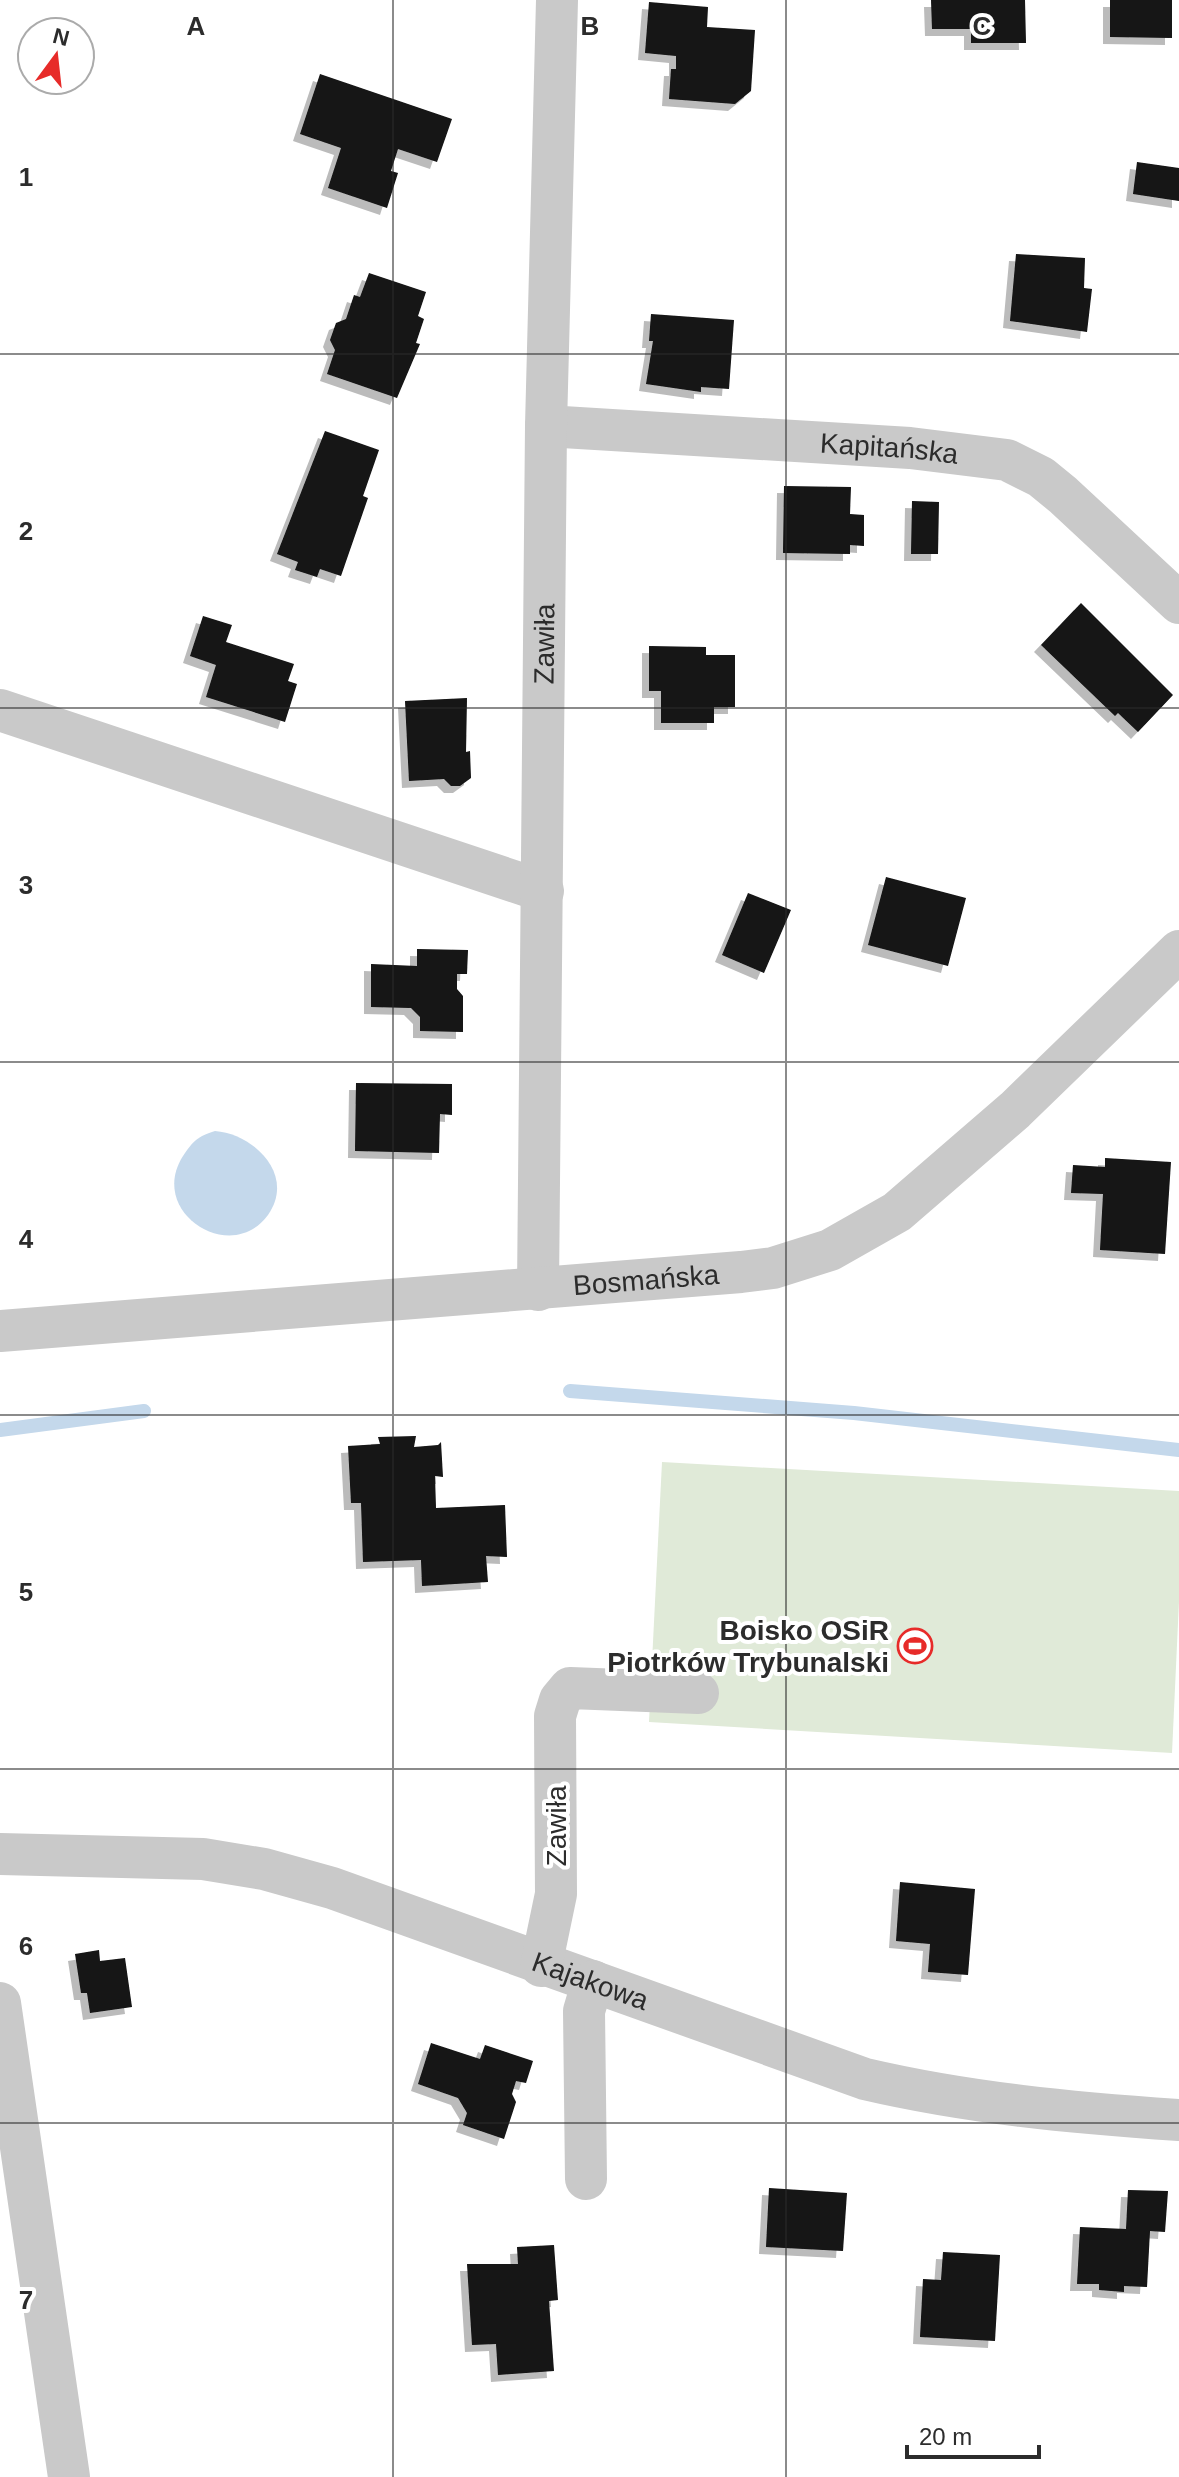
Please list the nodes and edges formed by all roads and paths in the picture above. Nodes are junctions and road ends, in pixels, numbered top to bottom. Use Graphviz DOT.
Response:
graph roads {
  1 [pos="557,0"];
  2 [pos="546,426"];
  3 [pos="1179,603"];
  4 [pos="0,710"];
  5 [pos="543,891"];
  6 [pos="1179,951"];
  7 [pos="538,1290"];
  8 [pos="0,1331"];
  9 [pos="698,1693"];
  10 [pos="0,1854"];
  11 [pos="541,1966"];
  12 [pos="593,1981"];
  13 [pos="0,2003"];
  14 [pos="1179,2120"];
  15 [pos="586,2179"];
  16 [pos="69,2477"];
  1 -- 2 [label="street, Zawiła"];
  2 -- 3 [label="street, Kapitańska"];
  2 -- 5 [label="street, Zawiła"];
  4 -- 5 [label="street"];
  5 -- 7 [label="street, Zawiła"];
  6 -- 7 [label="street, Bosmańska"];
  7 -- 8 [label="street, Bosmańska"];
  9 -- 11 [label="street, Zawiła"];
  10 -- 11 [label="street, Kajakowa"];
  11 -- 12 [label="street, Kajakowa"];
  12 -- 14 [label="street, Kajakowa"];
  12 -- 15 [label="street"];
  13 -- 16 [label="street"];
}
